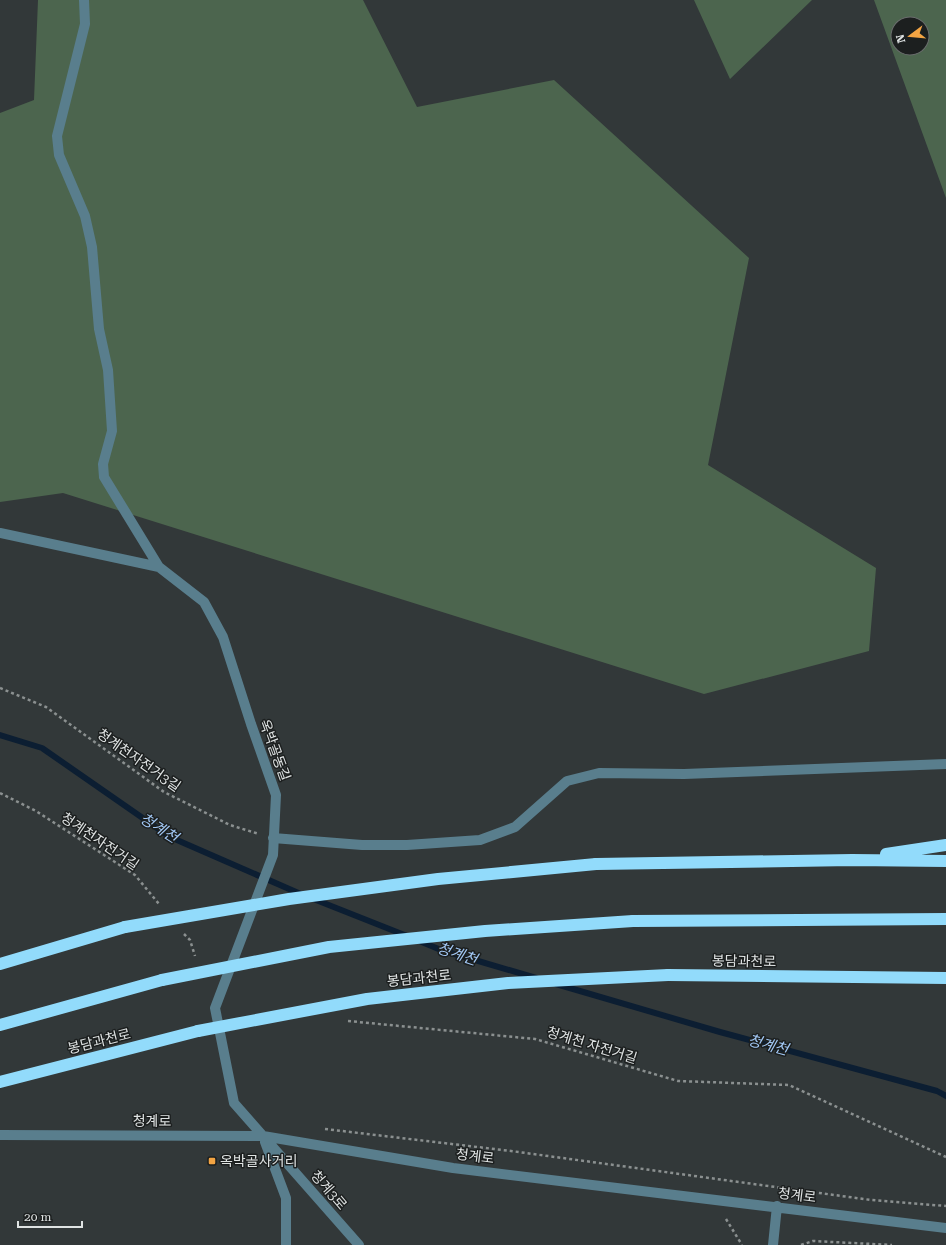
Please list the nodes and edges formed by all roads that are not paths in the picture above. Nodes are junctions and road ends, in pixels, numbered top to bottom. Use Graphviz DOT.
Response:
graph roads {
  1 [pos="84,0"];
  2 [pos="0,533"];
  3 [pos="160,567"];
  4 [pos="946,764"];
  5 [pos="273,838"];
  6 [pos="946,845"];
  7 [pos="852,860"];
  8 [pos="946,861"];
  9 [pos="946,919"];
  10 [pos="0,964"];
  11 [pos="946,978"];
  12 [pos="0,1025"];
  13 [pos="0,1082"];
  14 [pos="0,1136"];
  15 [pos="263,1136"];
  16 [pos="777,1206"];
  17 [pos="946,1228"];
  18 [pos="286,1245"];
  19 [pos="359,1245"];
  20 [pos="773,1245"];
  1 -- 3 [label="street"];
  2 -- 3 [label="street, 옥박골동길"];
  3 -- 5 [label="street, 옥박골동길"];
  4 -- 5 [label="street"];
  5 -- 15 [label="street, 옥박골동길, bridge"];
  6 -- 7 [label="highway"];
  7 -- 8 [label="highway"];
  7 -- 10 [label="highway, bridge"];
  9 -- 12 [label="highway, bridge"];
  11 -- 13 [label="highway, 봉담과천로, bridge"];
  14 -- 15 [label="street, 청계로"];
  15 -- 16 [label="street, 청계로"];
  15 -- 18 [label="street"];
  15 -- 19 [label="street, 청계3로"];
  16 -- 17 [label="street, 청계로"];
  16 -- 20 [label="street"];
}
